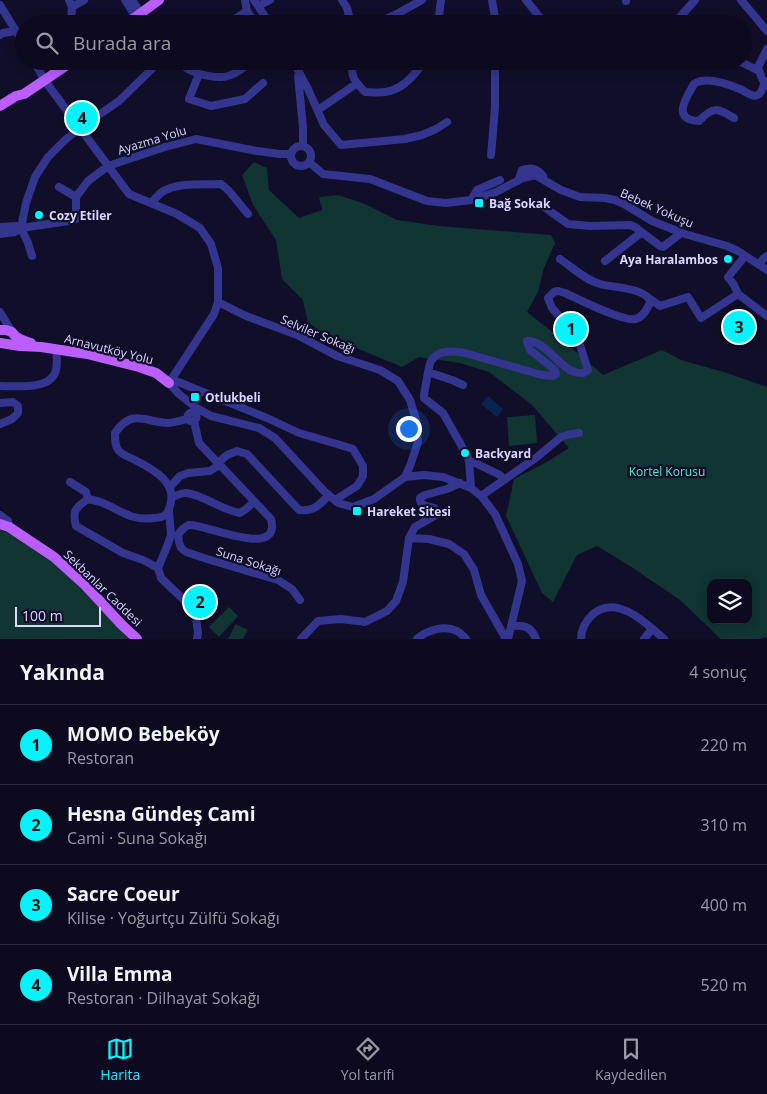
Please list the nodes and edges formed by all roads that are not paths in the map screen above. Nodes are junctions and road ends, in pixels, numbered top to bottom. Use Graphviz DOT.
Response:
graph roads {
  1 [pos="84,0"];
  2 [pos="125,0"];
  3 [pos="132,0"];
  4 [pos="159,0"];
  5 [pos="245,0"];
  6 [pos="270,0"];
  7 [pos="342,0"];
  8 [pos="422,0"];
  9 [pos="441,0"];
  10 [pos="492,0"];
  11 [pos="696,0"];
  12 [pos="741,0"];
  13 [pos="528,1"];
  14 [pos="71,3"];
  15 [pos="256,3"];
  16 [pos="0,5"];
  17 [pos="247,10"];
  18 [pos="137,15"];
  19 [pos="138,15"];
  20 [pos="142,15"];
  21 [pos="240,15"];
  22 [pos="250,15"];
  23 [pos="264,15"];
  24 [pos="349,15"];
  25 [pos="395,15"];
  26 [pos="439,15"];
  27 [pos="494,15"];
  28 [pos="538,15"];
  29 [pos="682,15"];
  30 [pos="4,17"];
  31 [pos="15,30"];
  32 [pos="15,31"];
  33 [pos="767,31"];
  34 [pos="0,35"];
  35 [pos="767,49"];
  36 [pos="752,68"];
  37 [pos="39,70"];
  38 [pos="60,70"];
  39 [pos="151,70"];
  40 [pos="189,70"];
  41 [pos="240,70"];
  42 [pos="296,70"];
  43 [pos="298,70"];
  44 [pos="352,70"];
  45 [pos="418,70"];
  46 [pos="495,70"];
  47 [pos="759,71"];
  48 [pos="198,74"];
  49 [pos="45,81"];
  50 [pos="766,82"];
  51 [pos="263,83"];
  52 [pos="356,84"];
  53 [pos="24,94"];
  54 [pos="0,106"];
  55 [pos="318,110"];
  56 [pos="0,114"];
  57 [pos="734,118"];
  58 [pos="446,122"];
  59 [pos="80,128"];
  60 [pos="303,146"];
  61 [pos="291,154"];
  62 [pos="492,155"];
  63 [pos="309,162"];
  64 [pos="108,166"];
  65 [pos="500,180"];
  66 [pos="59,188"];
  67 [pos="76,197"];
  68 [pos="471,200"];
  69 [pos="151,203"];
  70 [pos="540,204"];
  71 [pos="248,214"];
  72 [pos="0,228"];
  73 [pos="21,228"];
  74 [pos="642,232"];
  75 [pos="681,233"];
  76 [pos="0,234"];
  77 [pos="32,256"];
  78 [pos="745,256"];
  79 [pos="767,256"];
  80 [pos="560,259"];
  81 [pos="605,260"];
  82 [pos="759,265"];
  83 [pos="767,270"];
  84 [pos="738,294"];
  85 [pos="650,299"];
  86 [pos="218,302"];
  87 [pos="0,312"];
  88 [pos="765,312"];
  89 [pos="0,330"];
  90 [pos="8,338"];
  91 [pos="56,349"];
  92 [pos="428,372"];
  93 [pos="170,381"];
  94 [pos="463,385"];
  95 [pos="0,386"];
  96 [pos="179,394"];
  97 [pos="0,403"];
  98 [pos="193,414"];
  99 [pos="0,424"];
  100 [pos="578,433"];
  101 [pos="469,460"];
  102 [pos="218,463"];
  103 [pos="405,477"];
  104 [pos="503,480"];
  105 [pos="70,482"];
  106 [pos="460,483"];
  107 [pos="170,487"];
  108 [pos="471,488"];
  109 [pos="481,496"];
  110 [pos="172,497"];
  111 [pos="332,498"];
  112 [pos="88,499"];
  113 [pos="254,502"];
  114 [pos="169,511"];
  115 [pos="0,515"];
  116 [pos="4,525"];
  117 [pos="175,535"];
  118 [pos="410,538"];
  119 [pos="158,568"];
  120 [pos="300,600"];
  121 [pos="511,626"];
  122 [pos="652,629"];
  123 [pos="138,639"];
  124 [pos="197,639"];
  125 [pos="301,639"];
  126 [pos="417,639"];
  127 [pos="466,639"];
  128 [pos="507,639"];
  129 [pos="536,639"];
  130 [pos="581,639"];
  131 [pos="644,639"];
  132 [pos="664,639"];
  1 -- 14 [label="street"];
  2 -- 18 [label="street"];
  3 -- 19 [label="street"];
  4 -- 20 [label="main road"];
  5 -- 17 [label="street"];
  6 -- 15 [label="street"];
  7 -- 24 [label="street"];
  8 -- 25 [label="street"];
  9 -- 26 [label="street"];
  10 -- 27 [label="street"];
  11 -- 29 [label="street"];
  12 -- 33 [label="street"];
  13 -- 28 [label="street"];
  15 -- 23 [label="street"];
  16 -- 30 [label="street"];
  17 -- 21 [label="street"];
  17 -- 22 [label="street"];
  30 -- 31 [label="street"];
  32 -- 34 [label="street"];
  35 -- 47 [label="street"];
  36 -- 47 [label="street"];
  37 -- 49 [label="street"];
  38 -- 49 [label="main road"];
  39 -- 59 [label="street"];
  40 -- 48 [label="street"];
  41 -- 48 [label="street"];
  42 -- 60 [label="street"];
  43 -- 55 [label="street"];
  44 -- 52 [label="street"];
  45 -- 52 [label="street"];
  46 -- 62 [label="street"];
  47 -- 50 [label="street"];
  48 -- 51 [label="street"];
  49 -- 53 [label="main road"];
  49 -- 59 [label="street"];
  50 -- 57 [label="street"];
  52 -- 55 [label="street"];
  53 -- 54 [label="main road"];
  53 -- 56 [label="main road"];
  55 -- 58 [label="street"];
  59 -- 64 [label="street"];
  59 -- 73 [label="street"];
  60 -- 61 [label="street"];
  60 -- 63 [label="street"];
  61 -- 63 [label="street"];
  61 -- 64 [label="street, Ayazma Yolu"];
  63 -- 68 [label="street"];
  64 -- 67 [label="street, Ayazma Yolu"];
  64 -- 69 [label="street"];
  65 -- 68 [label="street"];
  66 -- 67 [label="street"];
  67 -- 73 [label="street"];
  68 -- 75 [label="street, Bebek Yokuşu"];
  69 -- 71 [label="street"];
  69 -- 86 [label="street"];
  70 -- 74 [label="street"];
  72 -- 73 [label="street"];
  73 -- 76 [label="street"];
  73 -- 77 [label="street"];
  74 -- 75 [label="street"];
  74 -- 81 [label="street"];
  75 -- 78 [label="street, Bebek Yokuşu"];
  78 -- 82 [label="street, Bebek Yokuşu"];
  78 -- 84 [label="street"];
  79 -- 82 [label="street"];
  80 -- 85 [label="street"];
  82 -- 83 [label="street, Bebek Yokuşu"];
  84 -- 85 [label="street"];
  84 -- 88 [label="street"];
  85 -- 92 [label="street"];
  86 -- 93 [label="street"];
  86 -- 103 [label="street, Selviler Sokağı"];
  87 -- 90 [label="street"];
  89 -- 90 [label="main road, Arnavutköy Yolu"];
  90 -- 91 [label="main road, Arnavutköy Yolu"];
  91 -- 93 [label="main road, Arnavutköy Yolu"];
  91 -- 95 [label="street"];
  92 -- 94 [label="street"];
  92 -- 101 [label="street"];
  93 -- 96 [label="street"];
  93 -- 98 [label="street"];
  93 -- 111 [label="street"];
  96 -- 98 [label="street"];
  96 -- 98 [label="street, Suna Sokağı"];
  97 -- 99 [label="street"];
  98 -- 102 [label="street, Suna Sokağı"];
  98 -- 107 [label="street"];
  98 -- 111 [label="street"];
  100 -- 104 [label="street"];
  101 -- 104 [label="street"];
  101 -- 108 [label="street"];
  102 -- 107 [label="street"];
  102 -- 111 [label="street"];
  102 -- 113 [label="street, Suna Sokağı"];
  103 -- 106 [label="street"];
  103 -- 111 [label="street"];
  104 -- 109 [label="street"];
  105 -- 112 [label="street"];
  106 -- 108 [label="street"];
  106 -- 118 [label="street"];
  107 -- 110 [label="street"];
  108 -- 109 [label="street"];
  109 -- 121 [label="street"];
  110 -- 113 [label="street"];
  110 -- 114 [label="street"];
  112 -- 114 [label="street"];
  112 -- 119 [label="street"];
  113 -- 117 [label="street, Suna Sokağı"];
  114 -- 117 [label="street"];
  115 -- 116 [label="street"];
  116 -- 123 [label="main road, Sekbanlar Caddesi"];
  117 -- 119 [label="street"];
  117 -- 120 [label="street, Suna Sokağı"];
  118 -- 125 [label="street"];
  118 -- 128 [label="street"];
  119 -- 124 [label="street"];
  121 -- 128 [label="street"];
  121 -- 129 [label="street"];
  122 -- 130 [label="street"];
  122 -- 131 [label="street"];
  122 -- 132 [label="street"];
  126 -- 127 [label="street"];
}
